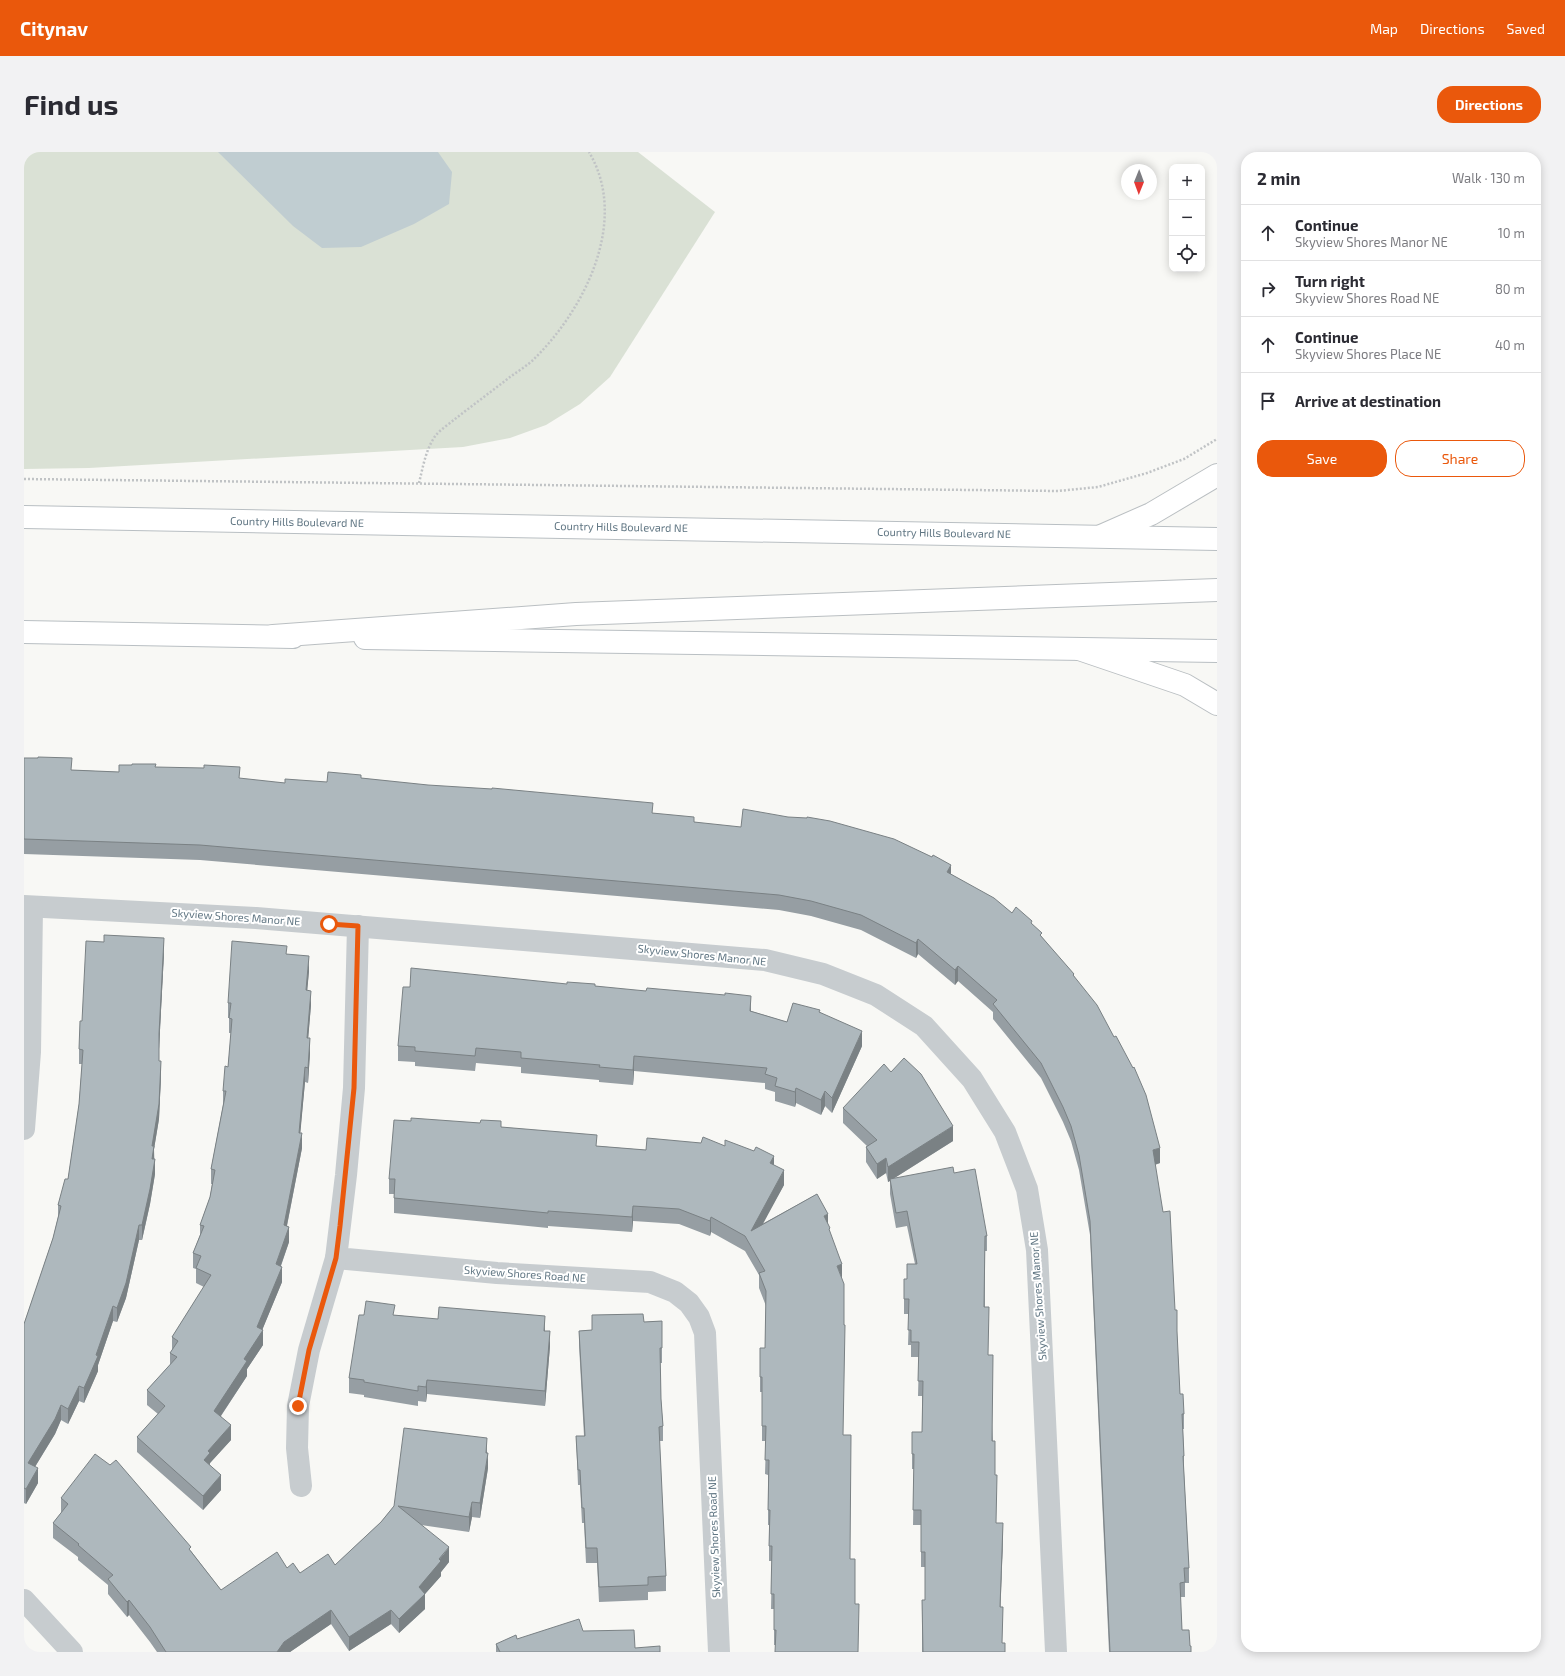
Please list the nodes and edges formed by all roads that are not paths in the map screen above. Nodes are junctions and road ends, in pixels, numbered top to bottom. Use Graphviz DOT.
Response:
graph roads {
  1 [pos="1217,475"];
  2 [pos="24,517"];
  3 [pos="1102,536"];
  4 [pos="1217,539"];
  5 [pos="1217,590"];
  6 [pos="24,632"];
  7 [pos="273,636"];
  8 [pos="1079,649"];
  9 [pos="1217,651"];
  10 [pos="1217,704"];
  11 [pos="28,907"];
  12 [pos="358,926"];
  13 [pos="24,1129"];
  14 [pos="336,1258"];
  15 [pos="301,1486"];
  16 [pos="24,1600"];
  17 [pos="72,1652"];
  18 [pos="719,1652"];
  19 [pos="1056,1652"];
  1 -- 3 [label="main road"];
  2 -- 3 [label="main road, Country Hills Boulevard NE"];
  3 -- 4 [label="main road, Country Hills Boulevard NE"];
  5 -- 7 [label="main road"];
  6 -- 7 [label="main road"];
  7 -- 8 [label="main road"];
  8 -- 9 [label="main road"];
  8 -- 10 [label="main road"];
  11 -- 12 [label="street, Skyview Shores Manor NE"];
  11 -- 13 [label="street"];
  12 -- 14 [label="street"];
  12 -- 19 [label="street, Skyview Shores Manor NE"];
  14 -- 15 [label="street"];
  14 -- 18 [label="street, Skyview Shores Road NE"];
  16 -- 17 [label="street"];
}
